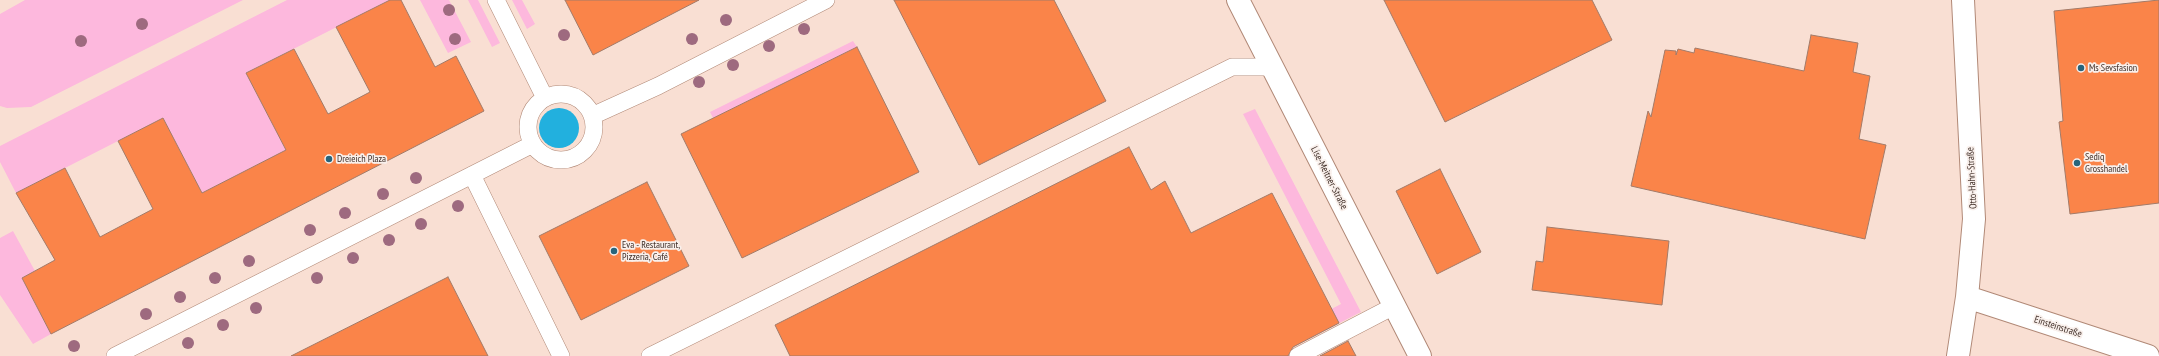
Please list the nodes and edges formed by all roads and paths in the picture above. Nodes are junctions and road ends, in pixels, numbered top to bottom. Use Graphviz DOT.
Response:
graph roads {
  1 [pos="496,0"];
  2 [pos="826,0"];
  3 [pos="1238,0"];
  4 [pos="1963,0"];
  5 [pos="1272,67"];
  6 [pos="545,98"];
  7 [pos="592,116"];
  8 [pos="533,144"];
  9 [pos="472,175"];
  10 [pos="1967,297"];
  11 [pos="1394,306"];
  12 [pos="115,356"];
  13 [pos="561,356"];
  14 [pos="650,356"];
  15 [pos="1298,356"];
  16 [pos="1420,356"];
  17 [pos="1958,356"];
  18 [pos="2148,356"];
  1 -- 6 [label="lane"];
  2 -- 7 [label="lane"];
  3 -- 5 [label="street, Lise-Meitner-Straße"];
  4 -- 10 [label="street, Otto-Hahn-Straße"];
  5 -- 11 [label="street, Lise-Meitner-Straße"];
  5 -- 14 [label="lane"];
  6 -- 7 [label="lane"];
  6 -- 8 [label="lane"];
  7 -- 8 [label="lane"];
  8 -- 9 [label="lane"];
  9 -- 12 [label="lane"];
  9 -- 13 [label="lane"];
  10 -- 17 [label="street, Otto-Hahn-Straße"];
  10 -- 18 [label="street, Einsteinstraße"];
  11 -- 15 [label="lane"];
  11 -- 16 [label="street, Lise-Meitner-Straße"];
}
